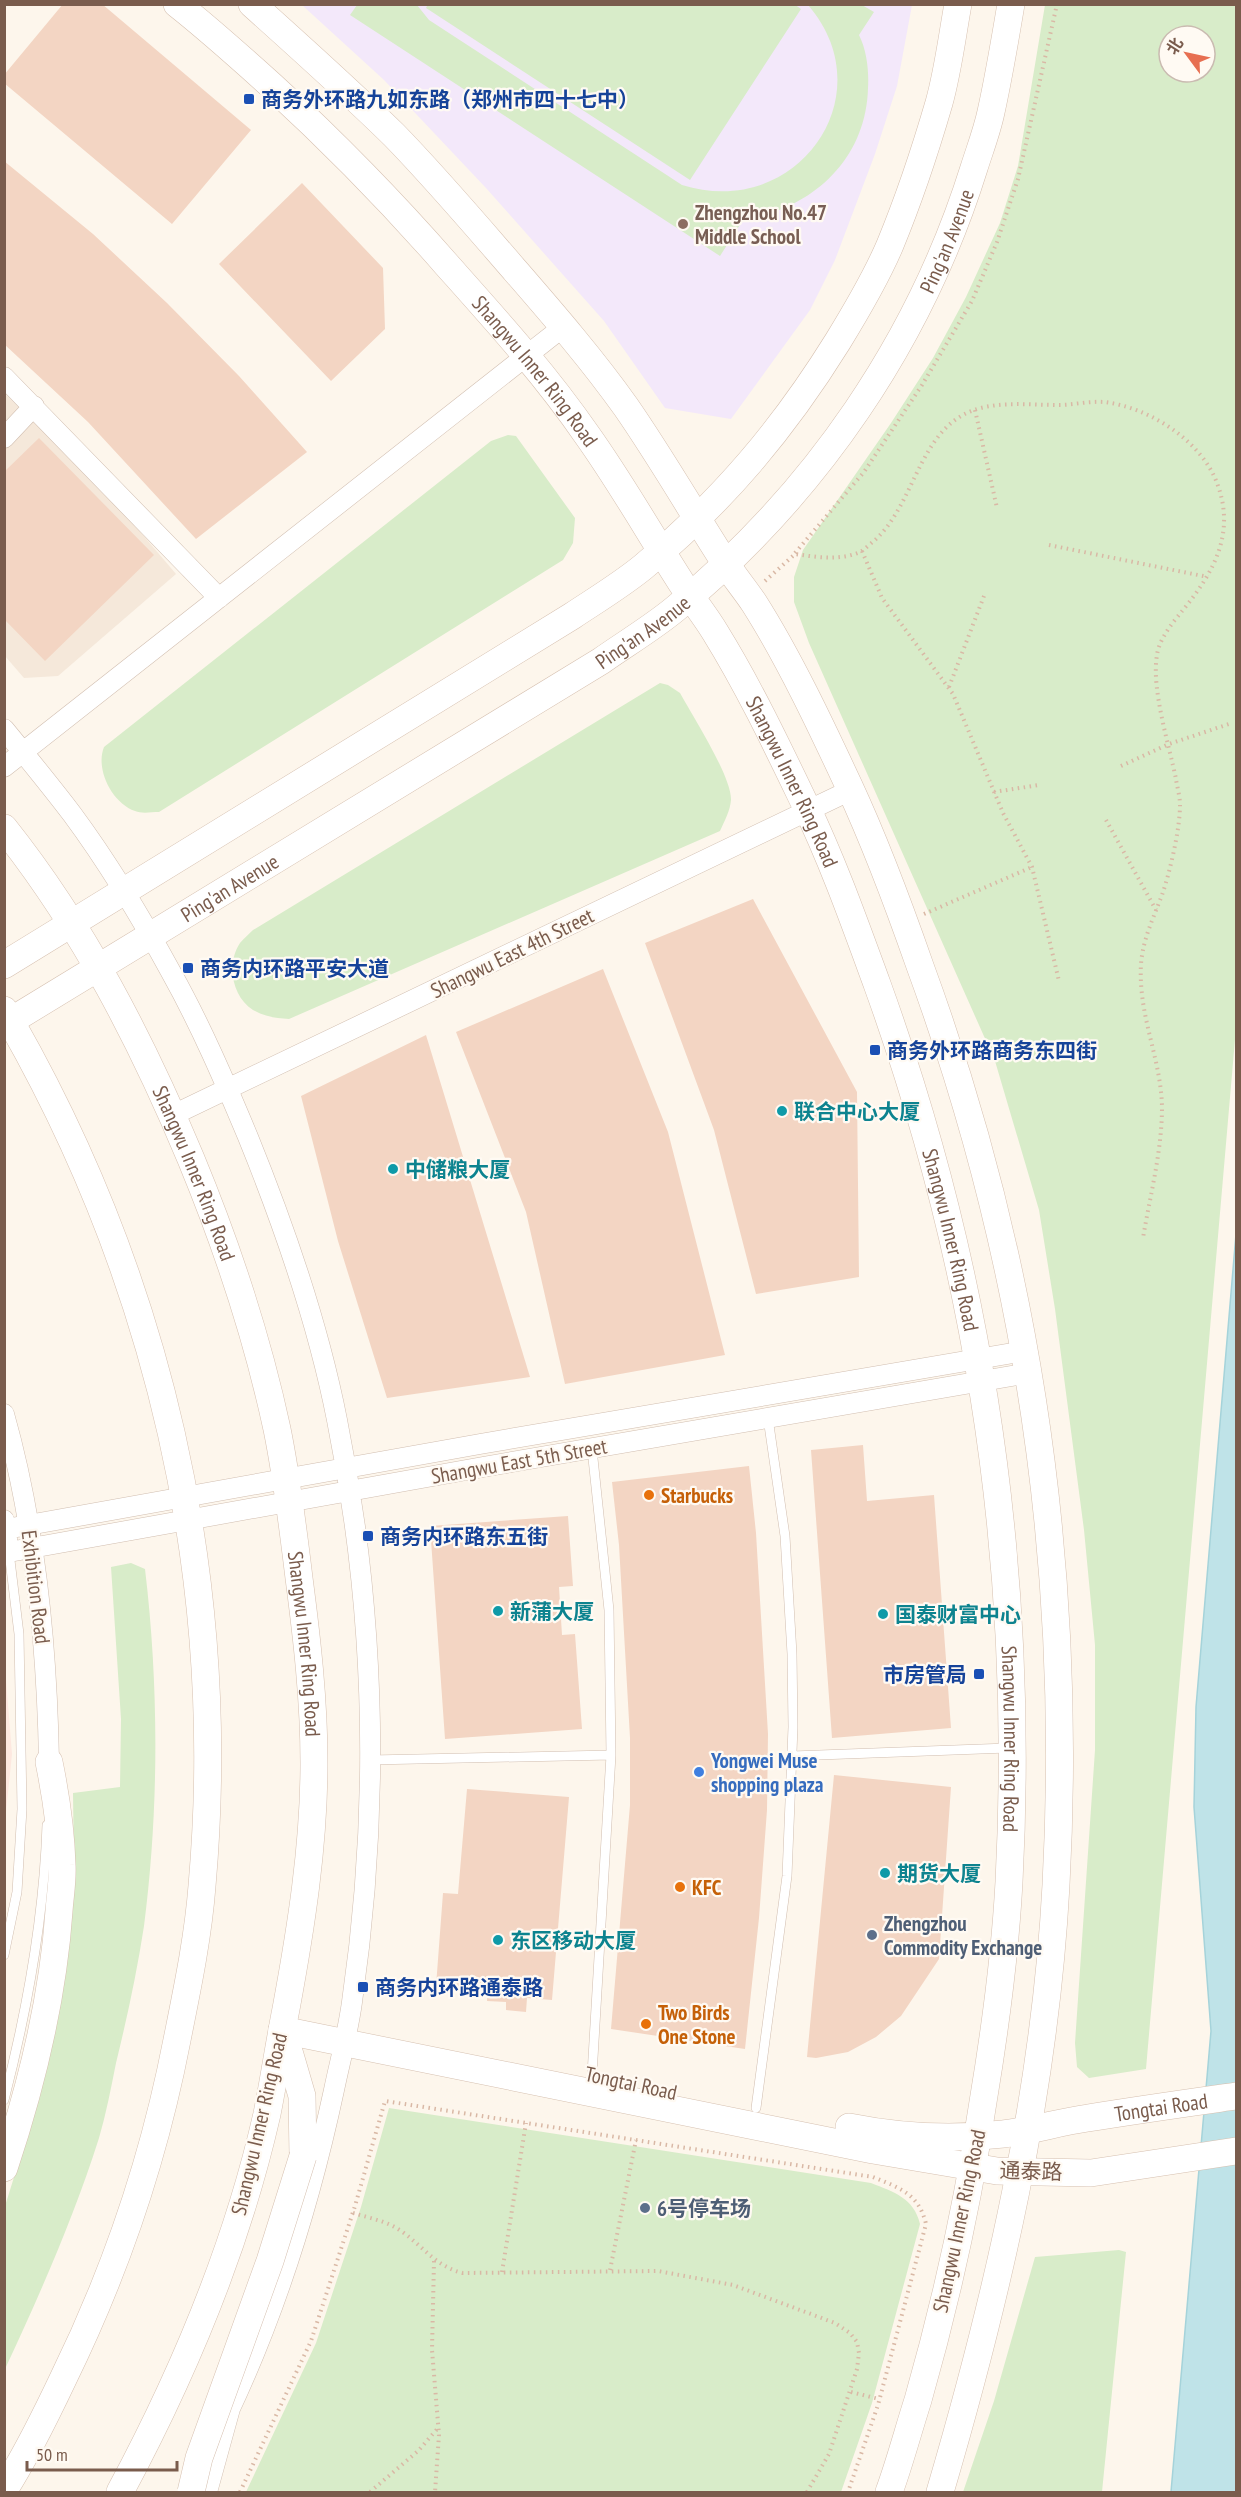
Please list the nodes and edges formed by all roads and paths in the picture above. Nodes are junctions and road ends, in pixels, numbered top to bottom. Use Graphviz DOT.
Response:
graph roads {
  1 [pos="177,4"];
  2 [pos="252,4"];
  3 [pos="958,4"];
  4 [pos="1011,4"];
  5 [pos="1057,4"];
  6 [pos="563,327"];
  7 [pos="526,356"];
  8 [pos="4,377"];
  9 [pos="34,406"];
  10 [pos="975,411"];
  11 [pos="4,438"];
  12 [pos="997,508"];
  13 [pos="698,518"];
  14 [pos="1049,545"];
  15 [pos="662,551"];
  16 [pos="862,551"];
  17 [pos="795,554"];
  18 [pos="726,564"];
  19 [pos="1208,578"];
  20 [pos="690,596"];
  21 [pos="748,596"];
  22 [pos="984,596"];
  23 [pos="219,598"];
  24 [pos="949,688"];
  25 [pos="1230,724"];
  26 [pos="4,729"];
  27 [pos="1169,744"];
  28 [pos="23,753"];
  29 [pos="1121,766"];
  30 [pos="4,767"];
  31 [pos="1039,785"];
  32 [pos="851,790"];
  33 [pos="994,792"];
  34 [pos="808,810"];
  35 [pos="1106,820"];
  36 [pos="4,828"];
  37 [pos="1032,867"];
  38 [pos="124,892"];
  39 [pos="1156,910"];
  40 [pos="904,922"];
  41 [pos="71,924"];
  42 [pos="150,936"];
  43 [pos="4,965"];
  44 [pos="98,968"];
  45 [pos="1059,981"];
  46 [pos="7,1019"];
  47 [pos="228,1090"];
  48 [pos="173,1115"];
  49 [pos="1143,1238"];
  50 [pos="1027,1362"];
  51 [pos="980,1370"];
  52 [pos="4,1414"];
  53 [pos="768,1418"];
  54 [pos="592,1449"];
  55 [pos="345,1468"];
  56 [pos="287,1490"];
  57 [pos="349,1491"];
  58 [pos="187,1508"];
  59 [pos="5,1525"];
  60 [pos="28,1525"];
  61 [pos="32,1548"];
  62 [pos="9,1552"];
  63 [pos="1012,1748"];
  64 [pos="611,1755"];
  65 [pos="792,1756"];
  66 [pos="371,1760"];
  67 [pos="49,1762"];
  68 [pos="4,1955"];
  69 [pos="284,2021"];
  70 [pos="346,2034"];
  71 [pos="592,2075"];
  72 [pos="1236,2096"];
  73 [pos="4,2100"];
  74 [pos="756,2108"];
  75 [pos="1086,2118"];
  76 [pos="526,2123"];
  77 [pos="1027,2130"];
  78 [pos="978,2137"];
  79 [pos="636,2140"];
  80 [pos="1236,2151"];
  81 [pos="972,2167"];
  82 [pos="4,2168"];
  83 [pos="1020,2171"];
  84 [pos="353,2213"];
  85 [pos="434,2261"];
  86 [pos="610,2270"];
  87 [pos="502,2272"];
  88 [pos="851,2392"];
  89 [pos="879,2399"];
  90 [pos="231,2405"];
  91 [pos="439,2427"];
  92 [pos="12,2467"];
  93 [pos="4,2490"];
  94 [pos="120,2493"];
  95 [pos="190,2493"];
  96 [pos="207,2493"];
  97 [pos="240,2493"];
  98 [pos="370,2493"];
  99 [pos="435,2493"];
  100 [pos="807,2493"];
  101 [pos="848,2493"];
  102 [pos="889,2493"];
  103 [pos="940,2493"];
  1 -- 7 [label="street, Shangwu Inner Ring Road"];
  2 -- 6 [label="street"];
  3 -- 13 [label="street"];
  4 -- 18 [label="street, Ping'an Avenue"];
  5 -- 17 [label="path"];
  6 -- 7 [label="street"];
  6 -- 13 [label="street"];
  7 -- 15 [label="street, Shangwu Inner Ring Road"];
  7 -- 23 [label="street"];
  8 -- 9 [label="street"];
  9 -- 11 [label="street"];
  9 -- 23 [label="street"];
  10 -- 12 [label="path"];
  10 -- 16 [label="path"];
  10 -- 19 [label="path"];
  13 -- 15 [label="street"];
  13 -- 18 [label="street"];
  14 -- 19 [label="path"];
  15 -- 20 [label="street, Shangwu Inner Ring Road"];
  15 -- 38 [label="street"];
  16 -- 17 [label="path"];
  16 -- 24 [label="path"];
  17 -- 21 [label="path"];
  18 -- 20 [label="street, Ping'an Avenue"];
  18 -- 21 [label="street"];
  19 -- 27 [label="path"];
  20 -- 34 [label="street, Shangwu Inner Ring Road"];
  20 -- 42 [label="street, Ping'an Avenue"];
  21 -- 32 [label="street"];
  22 -- 24 [label="path"];
  23 -- 28 [label="street"];
  24 -- 33 [label="path"];
  25 -- 27 [label="path"];
  26 -- 28 [label="street"];
  27 -- 29 [label="path"];
  27 -- 39 [label="path"];
  28 -- 30 [label="street"];
  28 -- 38 [label="street"];
  31 -- 33 [label="path"];
  32 -- 34 [label="street, Shangwu East 4th Street"];
  32 -- 40 [label="street"];
  33 -- 37 [label="path"];
  34 -- 47 [label="street, Shangwu East 4th Street"];
  34 -- 51 [label="street, Shangwu Inner Ring Road"];
  35 -- 39 [label="path"];
  36 -- 41 [label="street, Shangwu Inner Ring Road"];
  37 -- 40 [label="path"];
  37 -- 45 [label="path"];
  38 -- 41 [label="street"];
  38 -- 42 [label="street"];
  39 -- 49 [label="path"];
  40 -- 50 [label="street"];
  41 -- 43 [label="street"];
  41 -- 44 [label="street, Shangwu Inner Ring Road"];
  42 -- 44 [label="street, Ping'an Avenue"];
  42 -- 47 [label="street"];
  44 -- 46 [label="street, Ping'an Avenue"];
  44 -- 48 [label="street, Shangwu Inner Ring Road"];
  46 -- 58 [label="street"];
  47 -- 48 [label="street, Shangwu East 4th Street"];
  47 -- 55 [label="street"];
  48 -- 56 [label="street, Shangwu Inner Ring Road"];
  50 -- 51 [label="street, Shangwu East 5th Street"];
  50 -- 77 [label="street"];
  51 -- 53 [label="street, Shangwu East 5th Street"];
  51 -- 55 [label="street, Shangwu East 5th Street"];
  51 -- 63 [label="street, Shangwu Inner Ring Road"];
  52 -- 60 [label="street, Exhibition Road"];
  53 -- 54 [label="street, Shangwu East 5th Street"];
  53 -- 65 [label="lane"];
  54 -- 57 [label="street, Shangwu East 5th Street"];
  54 -- 64 [label="lane"];
  55 -- 56 [label="street, Shangwu East 5th Street"];
  55 -- 57 [label="street"];
  56 -- 57 [label="street, Shangwu East 5th Street"];
  56 -- 58 [label="street, Shangwu East 5th Street"];
  56 -- 69 [label="street, Shangwu Inner Ring Road"];
  57 -- 66 [label="street"];
  58 -- 60 [label="street, Shangwu East 5th Street"];
  58 -- 61 [label="street, Shangwu East 5th Street"];
  58 -- 92 [label="street"];
  59 -- 60 [label="street, Shangwu East 5th Street"];
  59 -- 62 [label="street, Exhibition Road"];
  60 -- 61 [label="street, Exhibition Road"];
  61 -- 62 [label="street, Shangwu East 5th Street"];
  61 -- 67 [label="street, Exhibition Road"];
  62 -- 68 [label="lane"];
  63 -- 65 [label="lane"];
  63 -- 78 [label="street, Shangwu Inner Ring Road"];
  64 -- 66 [label="lane"];
  64 -- 71 [label="lane"];
  65 -- 74 [label="lane"];
  66 -- 70 [label="street"];
  67 -- 73 [label="lane"];
  67 -- 82 [label="street"];
  69 -- 70 [label="street, Tongtai Road"];
  69 -- 94 [label="street, Shangwu Inner Ring Road"];
  69 -- 95 [label="street, bridge"];
  70 -- 71 [label="street, Tongtai Road"];
  70 -- 81 [label="street, Tongtai Road"];
  70 -- 90 [label="street"];
  71 -- 74 [label="street, Tongtai Road"];
  72 -- 75 [label="street, Tongtai Road"];
  74 -- 78 [label="street, Tongtai Road"];
  75 -- 77 [label="street, 通泰路"];
  76 -- 79 [label="path"];
  76 -- 84 [label="path"];
  76 -- 87 [label="path"];
  77 -- 78 [label="street, 通泰路"];
  77 -- 83 [label="street"];
  78 -- 81 [label="street, Shangwu Inner Ring Road"];
  79 -- 86 [label="path"];
  79 -- 89 [label="path"];
  80 -- 83 [label="street, 通泰路"];
  81 -- 83 [label="street, 通泰路"];
  81 -- 102 [label="street, Shangwu Inner Ring Road"];
  83 -- 103 [label="street"];
  84 -- 85 [label="path"];
  84 -- 97 [label="path"];
  85 -- 87 [label="path"];
  85 -- 91 [label="path"];
  86 -- 87 [label="path"];
  86 -- 88 [label="path"];
  88 -- 89 [label="path"];
  88 -- 100 [label="path"];
  89 -- 101 [label="path"];
  90 -- 95 [label="street"];
  90 -- 96 [label="street"];
  91 -- 98 [label="path"];
  91 -- 99 [label="path"];
  92 -- 93 [label="street"];
}
